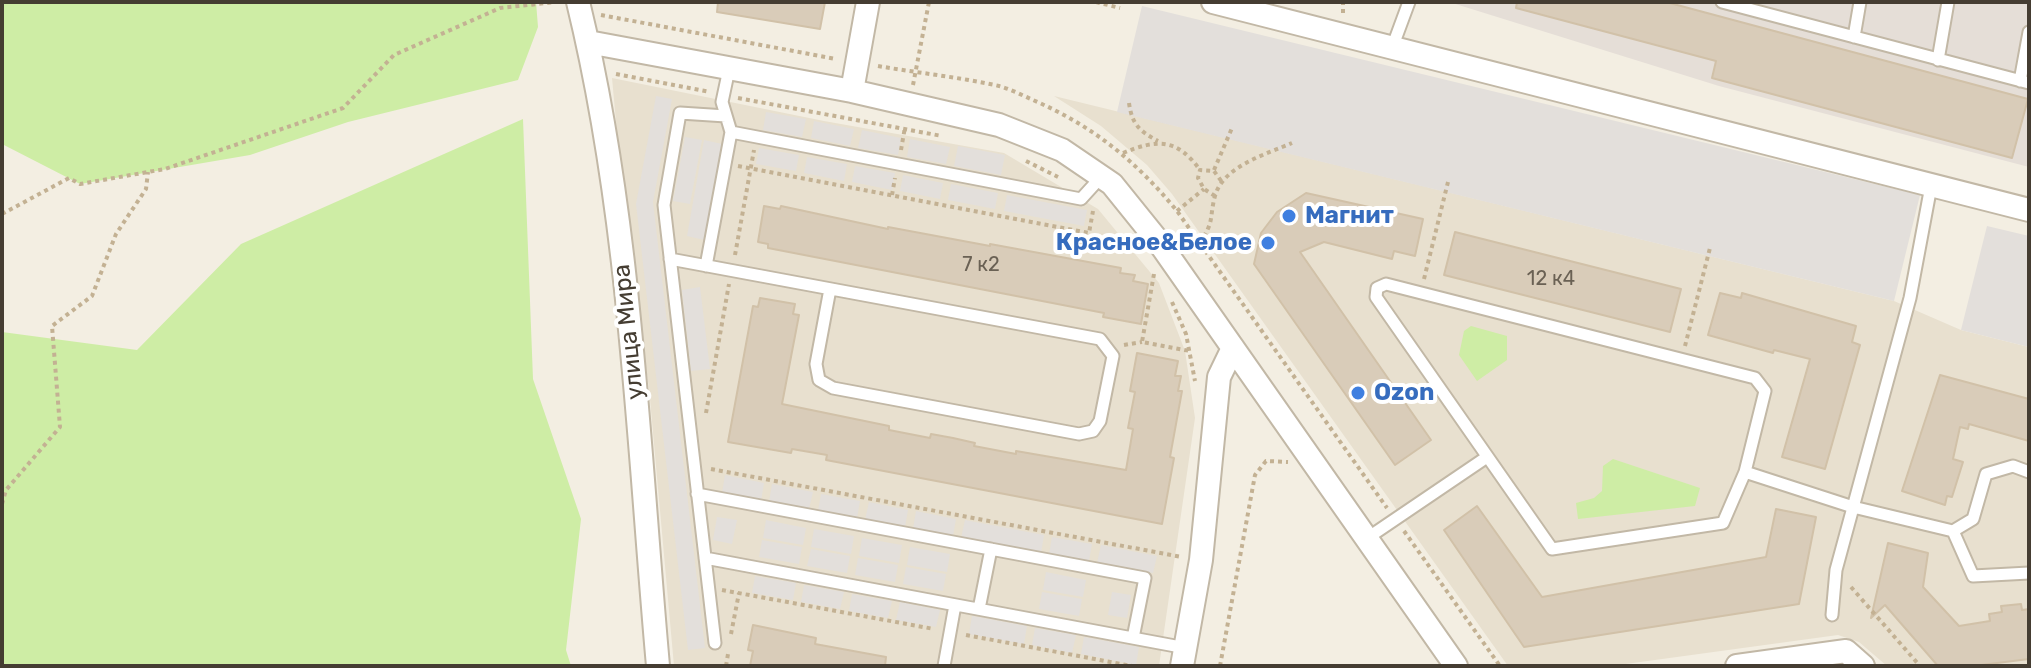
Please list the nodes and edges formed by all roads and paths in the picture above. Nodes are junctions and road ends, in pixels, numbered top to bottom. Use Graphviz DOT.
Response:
graph roads {
  1 [pos="559,2"];
  2 [pos="868,2"];
  3 [pos="929,2"];
  4 [pos="1096,2"];
  5 [pos="1213,2"];
  6 [pos="1409,2"];
  7 [pos="1722,2"];
  8 [pos="1773,2"];
  9 [pos="1860,2"];
  10 [pos="1948,2"];
  11 [pos="579,7"];
  12 [pos="1120,8"];
  13 [pos="1771,15"];
  14 [pos="2029,32"];
  15 [pos="1854,37"];
  16 [pos="588,42"];
  17 [pos="1392,48"];
  18 [pos="840,60"];
  19 [pos="1938,60"];
  20 [pos="729,69"];
  21 [pos="594,75"];
  22 [pos="2025,82"];
  23 [pos="852,91"];
  24 [pos="723,95"];
  25 [pos="911,95"];
  26 [pos="1129,103"];
  27 [pos="726,116"];
  28 [pos="1232,128"];
  29 [pos="731,132"];
  30 [pos="756,137"];
  31 [pos="951,138"];
  32 [pos="1160,142"];
  33 [pos="1292,143"];
  34 [pos="1122,153"];
  35 [pos="1026,161"];
  36 [pos="725,163"];
  37 [pos="751,168"];
  38 [pos="1200,170"];
  39 [pos="1214,171"];
  40 [pos="148,172"];
  41 [pos="1101,177"];
  42 [pos="1222,182"];
  43 [pos="1448,182"];
  44 [pos="1931,186"];
  45 [pos="1204,189"];
  46 [pos="1084,195"];
  47 [pos="1215,196"];
  48 [pos="2029,210"];
  49 [pos="1177,211"];
  50 [pos="2,214"];
  51 [pos="1199,243"];
  52 [pos="1710,248"];
  53 [pos="670,259"];
  54 [pos="706,266"];
  55 [pos="732,271"];
  56 [pos="1164,282"];
  57 [pos="830,289"];
  58 [pos="1420,293"];
  59 [pos="1169,295"];
  60 [pos="1233,348"];
  61 [pos="1190,351"];
  62 [pos="1682,360"];
  63 [pos="1198,394"];
  64 [pos="704,421"];
  65 [pos="1487,457"];
  66 [pos="694,465"];
  67 [pos="1745,472"];
  68 [pos="2029,472"];
  69 [pos="1296,474"];
  70 [pos="697,494"];
  71 [pos="2,504"];
  72 [pos="1853,507"];
  73 [pos="1953,531"];
  74 [pos="1366,539"];
  75 [pos="991,549"];
  76 [pos="705,558"];
  77 [pos="1201,560"];
  78 [pos="1836,570"];
  79 [pos="2029,573"];
  80 [pos="708,587"];
  81 [pos="739,593"];
  82 [pos="955,605"];
  83 [pos="979,609"];
  84 [pos="1832,615"];
  85 [pos="950,632"];
  86 [pos="731,637"];
  87 [pos="1133,638"];
  88 [pos="715,643"];
  89 [pos="728,651"];
  90 [pos="1184,657"];
  91 [pos="658,666"];
  92 [pos="726,666"];
  93 [pos="944,666"];
  94 [pos="1132,666"];
  95 [pos="1220,666"];
  96 [pos="1456,666"];
  97 [pos="1737,666"];
  98 [pos="1863,666"];
  99 [pos="1920,666"];
  1 -- 40 [label="path"];
  2 -- 23 [label="street"];
  3 -- 25 [label="path"];
  4 -- 12 [label="path"];
  5 -- 17 [label="street"];
  6 -- 17 [label="lane"];
  7 -- 13 [label="lane"];
  8 -- 13 [label="lane"];
  9 -- 15 [label="lane"];
  10 -- 19 [label="lane"];
  11 -- 16 [label="street, улица Мира"];
  11 -- 18 [label="path"];
  13 -- 15 [label="lane"];
  14 -- 22 [label="lane"];
  15 -- 19 [label="lane"];
  16 -- 20 [label="street"];
  16 -- 21 [label="street, улица Мира"];
  17 -- 44 [label="street"];
  19 -- 22 [label="lane"];
  20 -- 23 [label="street"];
  20 -- 24 [label="lane"];
  21 -- 24 [label="path"];
  21 -- 91 [label="street, улица Мира"];
  23 -- 41 [label="street"];
  24 -- 27 [label="lane"];
  24 -- 31 [label="path"];
  26 -- 32 [label="path"];
  27 -- 29 [label="lane"];
  27 -- 53 [label="lane"];
  28 -- 39 [label="path"];
  29 -- 30 [label="lane"];
  29 -- 36 [label="lane"];
  30 -- 37 [label="path"];
  30 -- 46 [label="lane"];
  32 -- 34 [label="path"];
  32 -- 38 [label="path"];
  33 -- 42 [label="path"];
  35 -- 46 [label="path"];
  36 -- 37 [label="path"];
  36 -- 54 [label="lane"];
  37 -- 46 [label="path"];
  37 -- 55 [label="path"];
  38 -- 39 [label="path"];
  38 -- 45 [label="path"];
  39 -- 42 [label="path"];
  40 -- 50 [label="path"];
  40 -- 71 [label="path"];
  41 -- 46 [label="lane"];
  41 -- 60 [label="street"];
  42 -- 47 [label="path"];
  43 -- 58 [label="path"];
  44 -- 48 [label="street"];
  44 -- 72 [label="lane"];
  45 -- 47 [label="path"];
  45 -- 49 [label="path"];
  47 -- 51 [label="path"];
  52 -- 62 [label="path"];
  53 -- 54 [label="lane"];
  53 -- 66 [label="lane"];
  54 -- 55 [label="lane"];
  55 -- 57 [label="lane"];
  55 -- 64 [label="path"];
  56 -- 61 [label="path"];
  57 -- 57 [label="lane"];
  58 -- 62 [label="lane"];
  58 -- 65 [label="lane"];
  59 -- 61 [label="path"];
  60 -- 74 [label="street"];
  60 -- 77 [label="street"];
  61 -- 63 [label="path"];
  62 -- 67 [label="lane"];
  65 -- 67 [label="lane"];
  65 -- 74 [label="lane"];
  66 -- 70 [label="lane"];
  66 -- 77 [label="path"];
  67 -- 72 [label="lane"];
  68 -- 73 [label="lane"];
  69 -- 95 [label="path"];
  70 -- 75 [label="lane"];
  70 -- 76 [label="lane"];
  72 -- 73 [label="lane"];
  72 -- 78 [label="lane"];
  73 -- 79 [label="lane"];
  74 -- 96 [label="street"];
  75 -- 83 [label="lane"];
  75 -- 87 [label="lane"];
  76 -- 80 [label="lane"];
  76 -- 82 [label="lane"];
  77 -- 90 [label="street"];
  78 -- 84 [label="lane"];
  78 -- 99 [label="path"];
  80 -- 81 [label="path"];
  80 -- 88 [label="lane"];
  81 -- 85 [label="path"];
  81 -- 86 [label="path"];
  82 -- 83 [label="lane"];
  82 -- 85 [label="lane"];
  83 -- 87 [label="lane"];
  85 -- 93 [label="lane"];
  85 -- 94 [label="path"];
  87 -- 90 [label="lane"];
  89 -- 92 [label="path"];
  97 -- 98 [label="street"];
}
